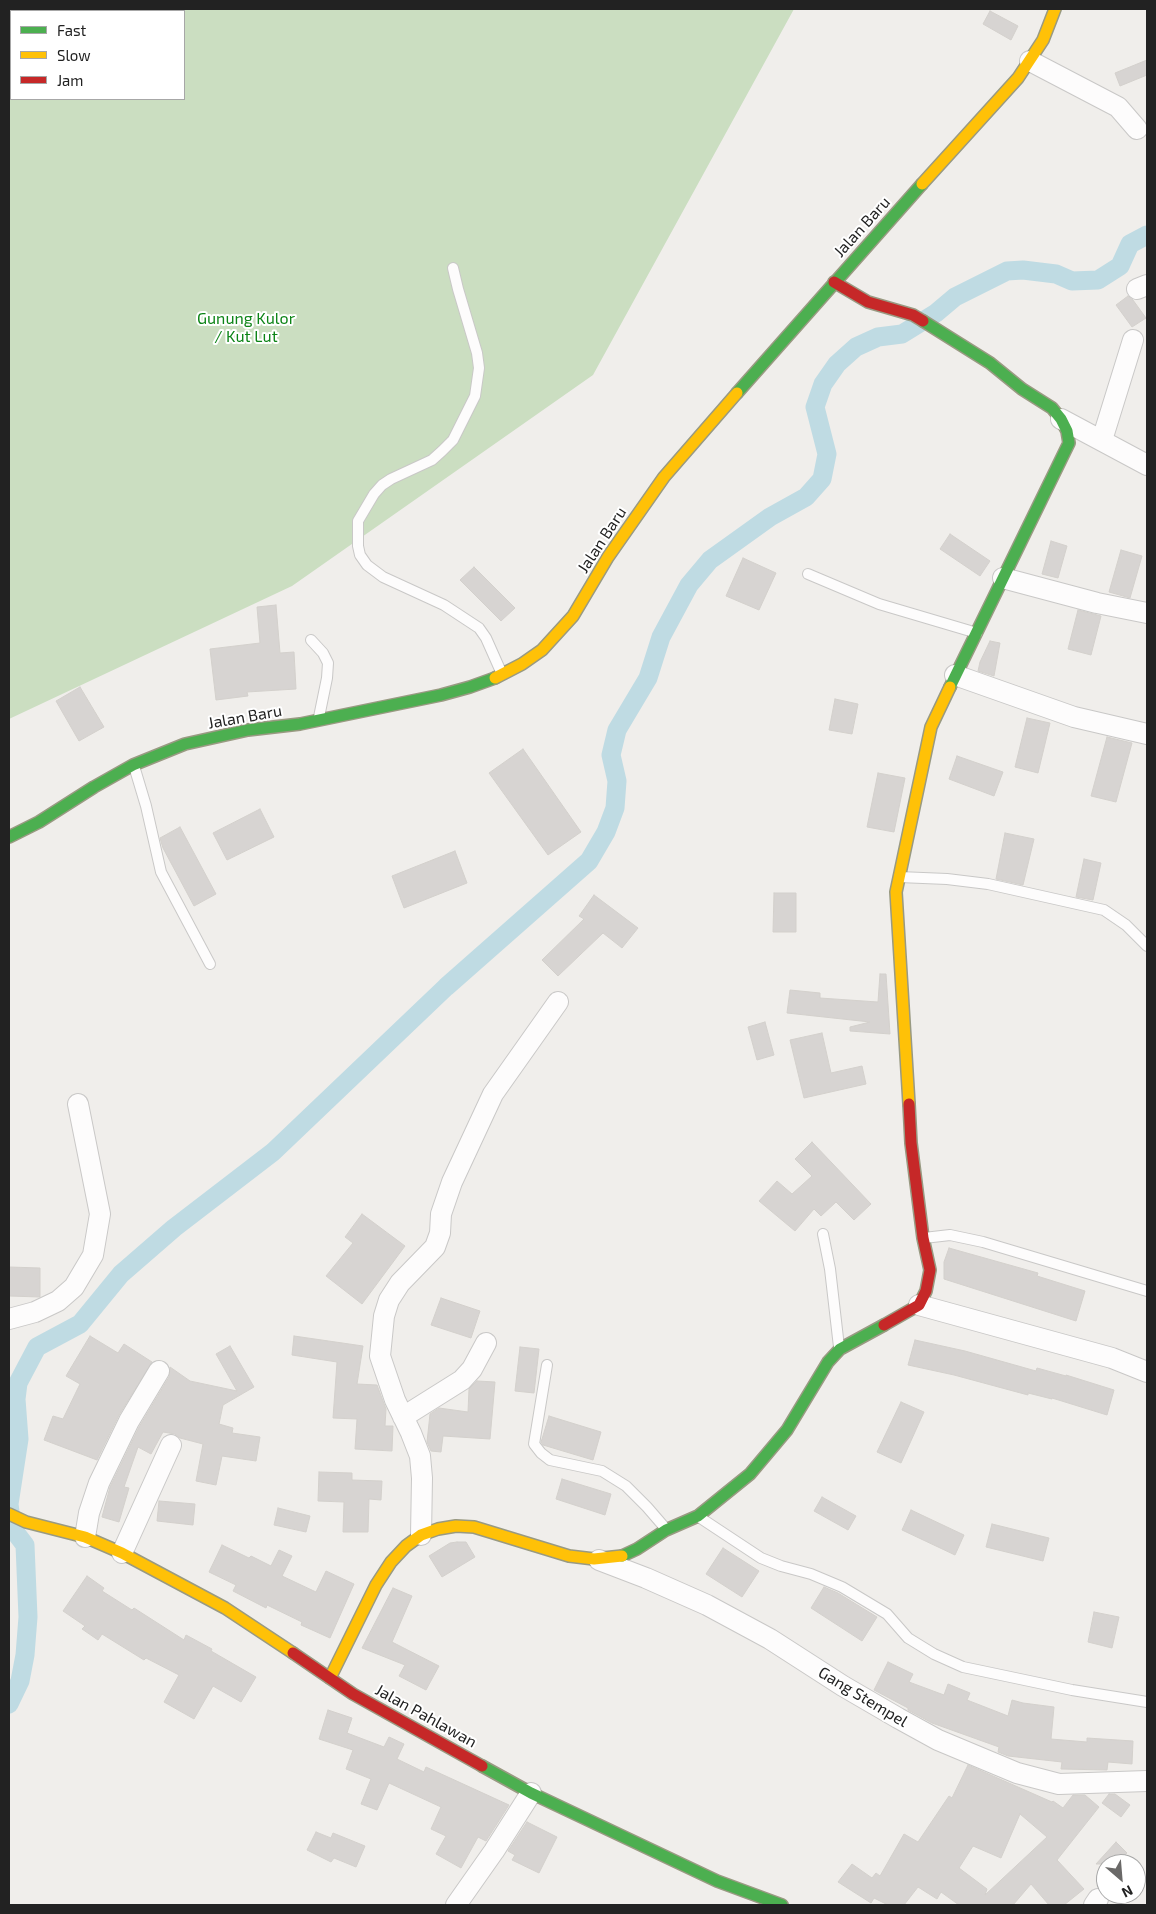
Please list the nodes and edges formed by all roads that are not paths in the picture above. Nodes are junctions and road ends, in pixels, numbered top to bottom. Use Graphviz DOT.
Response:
graph roads {
  1 [pos="1055,9"];
  2 [pos="1030,61"];
  3 [pos="1137,129"];
  4 [pos="453,268"];
  5 [pos="834,282"];
  6 [pos="1133,340"];
  7 [pos="1061,419"];
  8 [pos="1102,440"];
  9 [pos="1147,465"];
  10 [pos="808,574"];
  11 [pos="1003,578"];
  12 [pos="1147,613"];
  13 [pos="977,633"];
  14 [pos="311,640"];
  15 [pos="502,674"];
  16 [pos="955,675"];
  17 [pos="319,720"];
  18 [pos="1147,734"];
  19 [pos="134,765"];
  20 [pos="9,838"];
  21 [pos="898,877"];
  22 [pos="1147,946"];
  23 [pos="210,964"];
  24 [pos="558,1002"];
  25 [pos="78,1104"];
  26 [pos="823,1234"];
  27 [pos="923,1238"];
  28 [pos="1147,1291"];
  29 [pos="919,1305"];
  30 [pos="9,1319"];
  31 [pos="486,1343"];
  32 [pos="840,1349"];
  33 [pos="547,1365"];
  34 [pos="159,1371"];
  35 [pos="1147,1372"];
  36 [pos="403,1417"];
  37 [pos="171,1445"];
  38 [pos="9,1514"];
  39 [pos="698,1516"];
  40 [pos="666,1530"];
  41 [pos="76,1535"];
  42 [pos="421,1535"];
  43 [pos="122,1553"];
  44 [pos="594,1559"];
  45 [pos="330,1678"];
  46 [pos="1147,1702"];
  47 [pos="1147,1781"];
  48 [pos="531,1793"];
  49 [pos="456,1905"];
  50 [pos="779,1905"];
  1 -- 2 [label="street, Jalan Baru"];
  2 -- 3 [label="street"];
  2 -- 5 [label="street, Jalan Baru"];
  4 -- 15 [label="lane"];
  5 -- 7 [label="street"];
  5 -- 15 [label="street, Jalan Baru"];
  6 -- 8 [label="street"];
  7 -- 8 [label="street"];
  7 -- 11 [label="street"];
  8 -- 9 [label="street"];
  10 -- 13 [label="lane"];
  11 -- 12 [label="street"];
  11 -- 13 [label="street"];
  13 -- 16 [label="street"];
  14 -- 17 [label="lane"];
  15 -- 17 [label="street, Jalan Baru"];
  16 -- 18 [label="street"];
  16 -- 21 [label="street"];
  17 -- 19 [label="street, Jalan Baru"];
  19 -- 20 [label="street, Jalan Baru"];
  19 -- 23 [label="lane"];
  21 -- 22 [label="lane"];
  21 -- 27 [label="street"];
  24 -- 36 [label="street"];
  25 -- 30 [label="street"];
  26 -- 32 [label="lane"];
  27 -- 28 [label="lane"];
  27 -- 29 [label="street"];
  29 -- 32 [label="street"];
  29 -- 35 [label="street"];
  31 -- 36 [label="street"];
  32 -- 39 [label="street"];
  33 -- 40 [label="lane"];
  34 -- 41 [label="street"];
  36 -- 42 [label="street"];
  37 -- 43 [label="street"];
  38 -- 41 [label="street, Jalan Pahlawan"];
  39 -- 40 [label="street"];
  39 -- 46 [label="lane"];
  40 -- 44 [label="street"];
  41 -- 43 [label="street, Jalan Pahlawan"];
  42 -- 44 [label="street"];
  42 -- 45 [label="street"];
  43 -- 45 [label="street, Jalan Pahlawan"];
  44 -- 47 [label="street, Gang Stempel"];
  45 -- 48 [label="street, Jalan Pahlawan"];
  48 -- 49 [label="street"];
  48 -- 50 [label="street, Jalan Pahlawan"];
}
